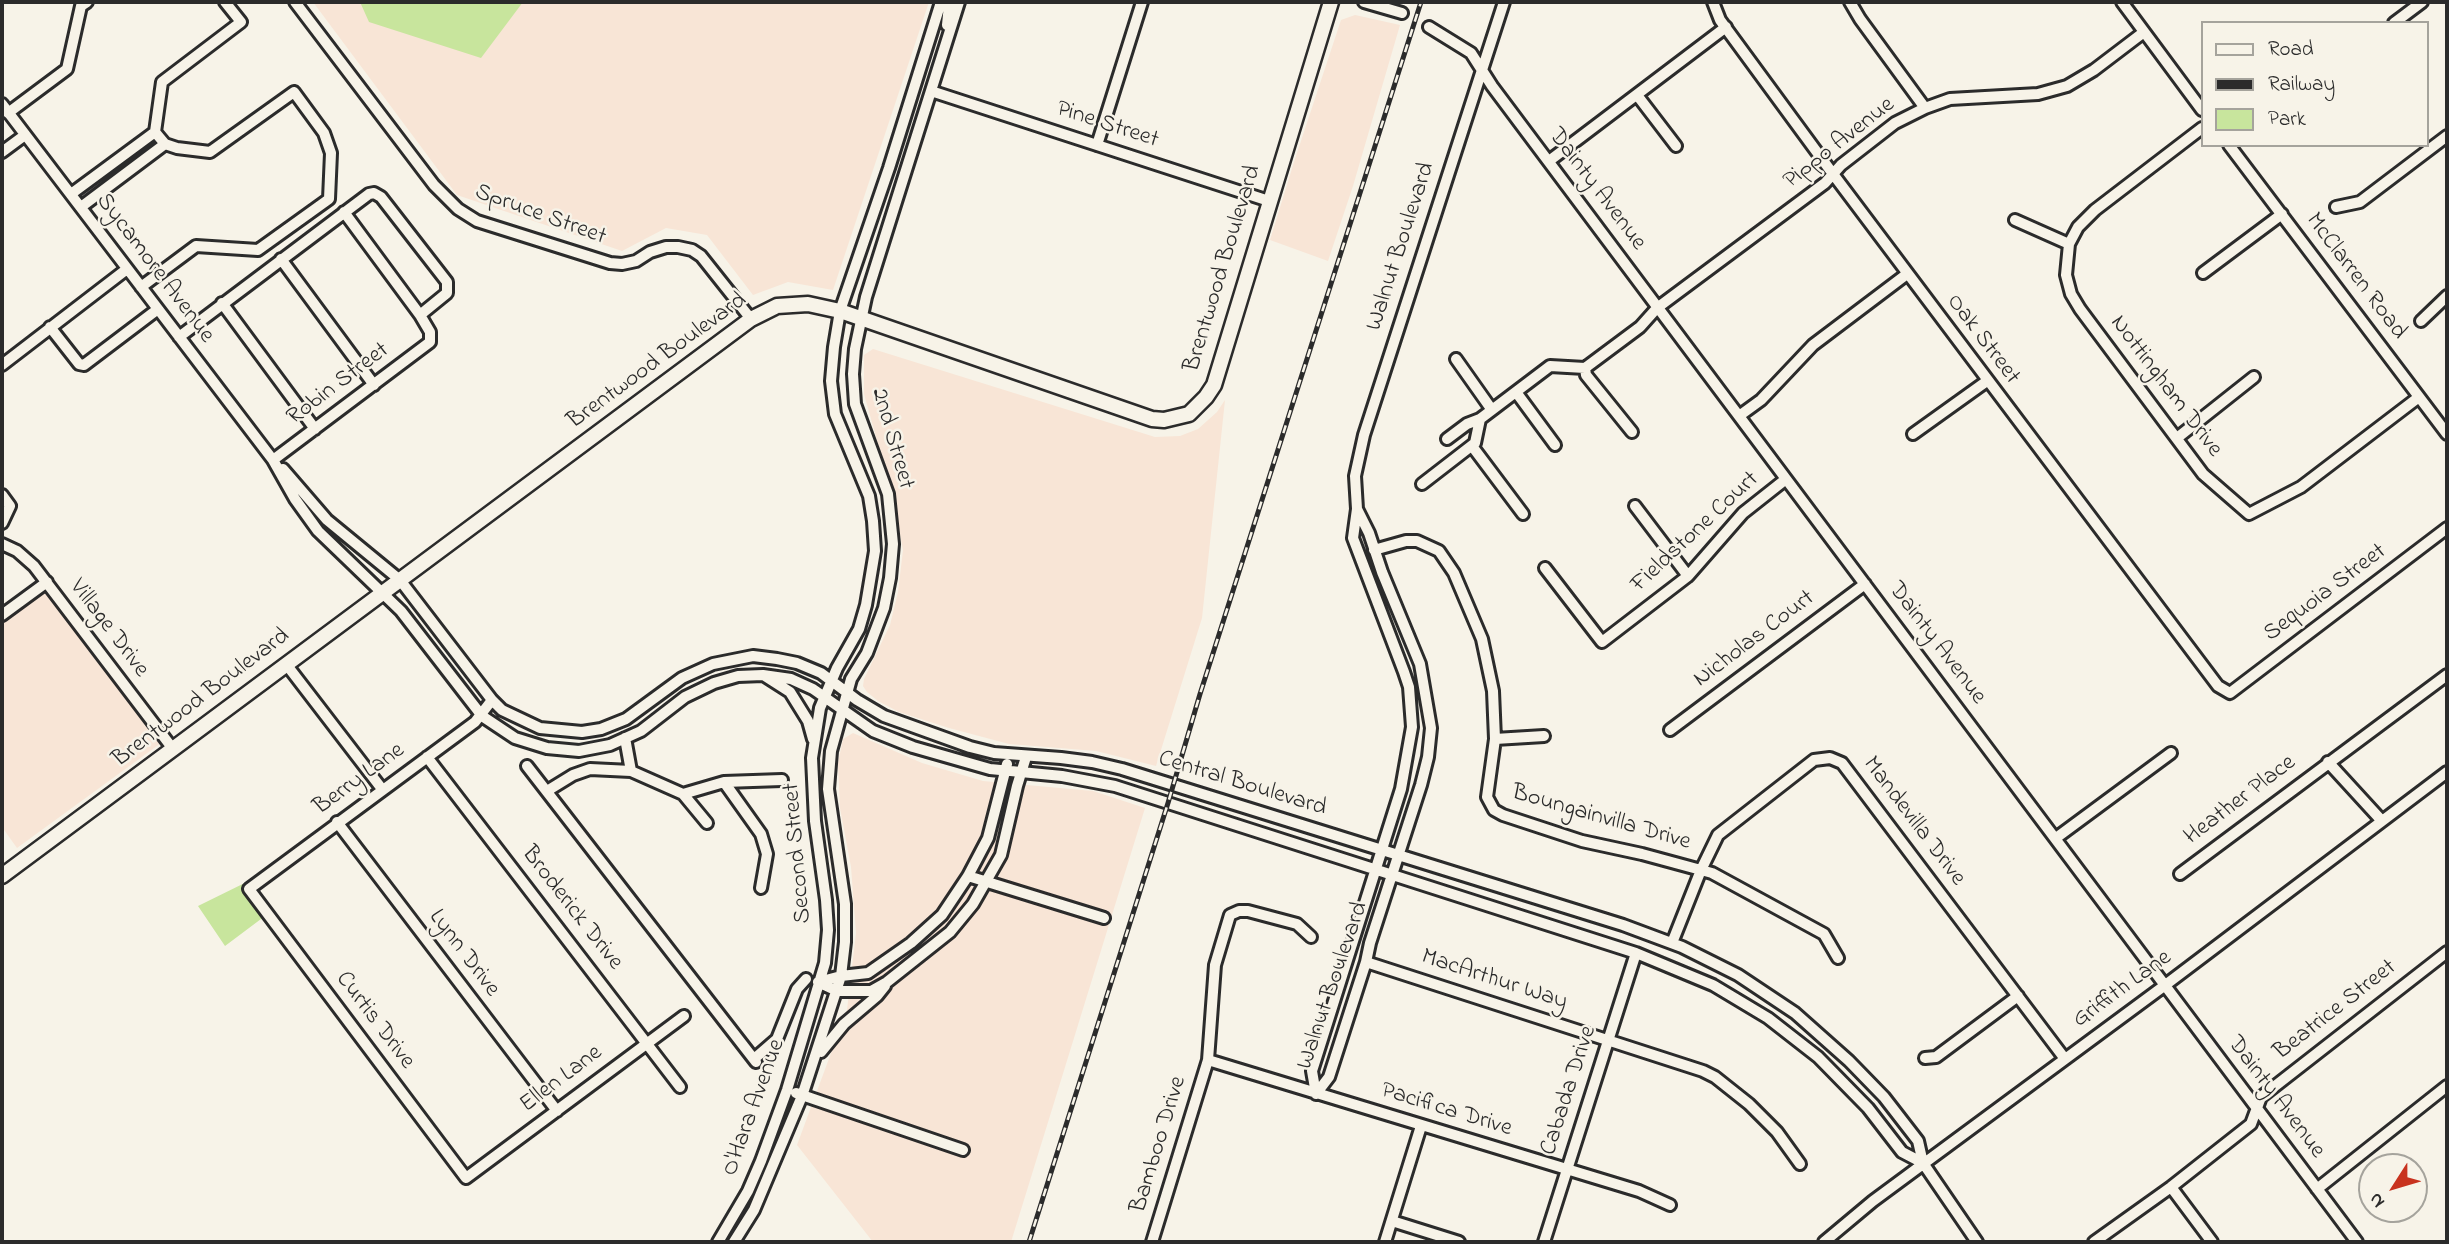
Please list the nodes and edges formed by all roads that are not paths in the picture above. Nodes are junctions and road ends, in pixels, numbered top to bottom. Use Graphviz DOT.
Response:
graph roads {
  1 [pos="87,2"];
  2 [pos="225,2"];
  3 [pos="295,2"];
  4 [pos="941,2"];
  5 [pos="947,2"];
  6 [pos="959,2"];
  7 [pos="1142,2"];
  8 [pos="1331,2"];
  9 [pos="1364,2"];
  10 [pos="1504,2"];
  11 [pos="1713,2"];
  12 [pos="1850,2"];
  13 [pos="2122,2"];
  14 [pos="2422,2"];
  15 [pos="1402,13"];
  16 [pos="2397,21"];
  17 [pos="1429,27"];
  18 [pos="1726,27"];
  19 [pos="2144,33"];
  20 [pos="949,34"];
  21 [pos="1482,71"];
  22 [pos="931,91"];
  23 [pos="1637,95"];
  24 [pos="2200,107"];
  25 [pos="5,108"];
  26 [pos="1925,108"];
  27 [pos="2200,130"];
  28 [pos="155,132"];
  29 [pos="25,135"];
  30 [pos="2447,136"];
  31 [pos="165,144"];
  32 [pos="1097,145"];
  33 [pos="1676,146"];
  34 [pos="2231,147"];
  35 [pos="2,152"];
  36 [pos="1549,161"];
  37 [pos="1833,174"];
  38 [pos="71,194"];
  39 [pos="1269,201"];
  40 [pos="80,207"];
  41 [pos="2336,207"];
  42 [pos="344,212"];
  43 [pos="2282,214"];
  44 [pos="2015,220"];
  45 [pos="2069,244"];
  46 [pos="281,259"];
  47 [pos="127,269"];
  48 [pos="2203,273"];
  49 [pos="1907,274"];
  50 [pos="141,287"];
  51 [pos="2447,296"];
  52 [pos="222,303"];
  53 [pos="1657,307"];
  54 [pos="158,309"];
  55 [pos="841,311"];
  56 [pos="420,315"];
  57 [pos="861,318"];
  58 [pos="751,319"];
  59 [pos="2421,321"];
  60 [pos="50,327"];
  61 [pos="179,337"];
  62 [pos="1456,359"];
  63 [pos="2,365"];
  64 [pos="1586,368"];
  65 [pos="2254,377"];
  66 [pos="1987,381"];
  67 [pos="374,385"];
  68 [pos="1516,392"];
  69 [pos="2419,397"];
  70 [pos="1492,410"];
  71 [pos="1739,416"];
  72 [pos="1480,419"];
  73 [pos="315,429"];
  74 [pos="1632,432"];
  75 [pos="1913,434"];
  76 [pos="2447,435"];
  77 [pos="2177,438"];
  78 [pos="1447,439"];
  79 [pos="1556,445"];
  80 [pos="1472,446"];
  81 [pos="273,460"];
  82 [pos="1786,479"];
  83 [pos="1422,484"];
  84 [pos="2,495"];
  85 [pos="1635,506"];
  86 [pos="1357,509"];
  87 [pos="1523,514"];
  88 [pos="2,523"];
  89 [pos="2447,528"];
  90 [pos="2,544"];
  91 [pos="1374,550"];
  92 [pos="1545,568"];
  93 [pos="1688,576"];
  94 [pos="400,580"];
  95 [pos="47,582"];
  96 [pos="1865,584"];
  97 [pos="383,593"];
  98 [pos="2,615"];
  99 [pos="286,664"];
  100 [pos="763,675"];
  101 [pos="2447,675"];
  102 [pos="831,681"];
  103 [pos="847,692"];
  104 [pos="2230,693"];
  105 [pos="824,697"];
  106 [pos="492,700"];
  107 [pos="841,710"];
  108 [pos="482,716"];
  109 [pos="1670,730"];
  110 [pos="1544,736"];
  111 [pos="625,738"];
  112 [pos="1495,739"];
  113 [pos="814,746"];
  114 [pos="173,749"];
  115 [pos="2171,753"];
  116 [pos="1010,755"];
  117 [pos="427,757"];
  118 [pos="1026,757"];
  119 [pos="2328,762"];
  120 [pos="527,766"];
  121 [pos="631,771"];
  122 [pos="1005,771"];
  123 [pos="2447,772"];
  124 [pos="1021,773"];
  125 [pos="782,780"];
  126 [pos="724,782"];
  127 [pos="382,789"];
  128 [pos="547,791"];
  129 [pos="683,794"];
  130 [pos="2382,821"];
  131 [pos="337,822"];
  132 [pos="706,823"];
  133 [pos="2056,838"];
  134 [pos="1382,851"];
  135 [pos="1399,856"];
  136 [pos="1701,870"];
  137 [pos="1376,871"];
  138 [pos="2180,874"];
  139 [pos="2,876"];
  140 [pos="968,876"];
  141 [pos="1392,876"];
  142 [pos="987,882"];
  143 [pos="761,888"];
  144 [pos="250,889"];
  145 [pos="1104,918"];
  146 [pos="1311,937"];
  147 [pos="1672,943"];
  148 [pos="2447,952"];
  149 [pos="1636,953"];
  150 [pos="1838,958"];
  151 [pos="1366,962"];
  152 [pos="841,976"];
  153 [pos="806,979"];
  154 [pos="818,982"];
  155 [pos="887,982"];
  156 [pos="2164,986"];
  157 [pos="837,991"];
  158 [pos="2018,996"];
  159 [pos="684,1016"];
  160 [pos="1609,1039"];
  161 [pos="648,1043"];
  162 [pos="1925,1058"];
  163 [pos="2065,1059"];
  164 [pos="815,1060"];
  165 [pos="1208,1060"];
  166 [pos="2447,1086"];
  167 [pos="680,1087"];
  168 [pos="787,1090"];
  169 [pos="1316,1094"];
  170 [pos="802,1096"];
  171 [pos="2257,1109"];
  172 [pos="556,1111"];
  173 [pos="1421,1126"];
  174 [pos="964,1150"];
  175 [pos="1923,1163"];
  176 [pos="1800,1164"];
  177 [pos="1567,1171"];
  178 [pos="466,1178"];
  179 [pos="2171,1187"];
  180 [pos="2317,1189"];
  181 [pos="1670,1205"];
  182 [pos="1392,1221"];
  183 [pos="718,1242"];
  184 [pos="734,1242"];
  185 [pos="1152,1242"];
  186 [pos="1385,1242"];
  187 [pos="1459,1242"];
  188 [pos="1544,1242"];
  189 [pos="1824,1242"];
  190 [pos="1977,1242"];
  191 [pos="2094,1242"];
  192 [pos="2212,1242"];
  193 [pos="2357,1242"];
  1 -- 25 [label="street"];
  2 -- 28 [label="street"];
  3 -- 58 [label="street, Spruce Street"];
  4 -- 55 [label="street, 2nd Street"];
  5 -- 20 [label="street"];
  6 -- 20 [label="street, 2nd Street"];
  7 -- 32 [label="street"];
  8 -- 39 [label="main road, Brentwood Boulevard"];
  9 -- 15 [label="street"];
  10 -- 21 [label="street, Walnut Boulevard"];
  11 -- 18 [label="street, Oak Street"];
  12 -- 26 [label="street"];
  13 -- 19 [label="street"];
  14 -- 16 [label="street"];
  17 -- 21 [label="street, Dainty Avenue"];
  18 -- 23 [label="street"];
  18 -- 37 [label="street, Oak Street"];
  19 -- 24 [label="street"];
  19 -- 26 [label="street, Pippo Avenue"];
  20 -- 22 [label="street, 2nd Street"];
  21 -- 36 [label="street, Dainty Avenue"];
  21 -- 86 [label="street, Walnut Boulevard"];
  22 -- 32 [label="street, Pine Street"];
  22 -- 57 [label="street, 2nd Street"];
  23 -- 33 [label="street"];
  23 -- 36 [label="street"];
  25 -- 29 [label="street, Sycamore Avenue"];
  26 -- 37 [label="street, Pippo Avenue"];
  27 -- 45 [label="street"];
  28 -- 31 [label="street"];
  28 -- 38 [label="street"];
  29 -- 35 [label="street"];
  29 -- 38 [label="street, Sycamore Avenue"];
  30 -- 41 [label="street"];
  31 -- 40 [label="street"];
  31 -- 50 [label="street"];
  32 -- 39 [label="street, Pine Street"];
  34 -- 43 [label="street, McClarren Road"];
  36 -- 53 [label="street, Dainty Avenue"];
  37 -- 49 [label="street, Oak Street"];
  37 -- 53 [label="street, Pippo Avenue"];
  38 -- 40 [label="street, Sycamore Avenue"];
  39 -- 57 [label="main road, Brentwood Boulevard"];
  40 -- 47 [label="street, Sycamore Avenue"];
  42 -- 46 [label="street"];
  42 -- 56 [label="street"];
  42 -- 56 [label="street"];
  43 -- 48 [label="street"];
  43 -- 69 [label="street, McClarren Road"];
  44 -- 45 [label="street"];
  45 -- 77 [label="street, Nottingham Drive"];
  46 -- 52 [label="street"];
  46 -- 67 [label="street"];
  47 -- 50 [label="street, Sycamore Avenue"];
  47 -- 60 [label="street"];
  49 -- 66 [label="street, Oak Street"];
  49 -- 71 [label="street"];
  50 -- 54 [label="street, Sycamore Avenue"];
  51 -- 59 [label="street"];
  52 -- 61 [label="street"];
  52 -- 73 [label="street"];
  53 -- 64 [label="street, Pippo Avenue"];
  53 -- 71 [label="street, Dainty Avenue"];
  54 -- 60 [label="street"];
  54 -- 61 [label="street, Sycamore Avenue"];
  55 -- 57 [label="main road, Brentwood Boulevard"];
  55 -- 58 [label="main road, Brentwood Boulevard"];
  55 -- 102 [label="street, 2nd Street"];
  56 -- 67 [label="street, Robin Street"];
  57 -- 103 [label="street, 2nd Street"];
  58 -- 94 [label="main road, Brentwood Boulevard"];
  60 -- 63 [label="street"];
  61 -- 81 [label="street, Sycamore Avenue"];
  62 -- 70 [label="street"];
  64 -- 68 [label="street"];
  64 -- 74 [label="street"];
  65 -- 77 [label="street"];
  66 -- 75 [label="street"];
  66 -- 104 [label="street, Oak Street"];
  67 -- 73 [label="street, Robin Street"];
  68 -- 70 [label="street"];
  68 -- 79 [label="street"];
  69 -- 76 [label="street, McClarren Road"];
  69 -- 77 [label="street, Nottingham Drive"];
  70 -- 72 [label="street"];
  71 -- 82 [label="street, Dainty Avenue"];
  72 -- 78 [label="street"];
  72 -- 80 [label="street"];
  73 -- 81 [label="street, Robin Street"];
  80 -- 83 [label="street"];
  80 -- 87 [label="street"];
  81 -- 94 [label="street, Sycamore Avenue"];
  81 -- 97 [label="street, Sycamore Avenue"];
  82 -- 93 [label="street, Fieldstone Court"];
  82 -- 96 [label="street, Dainty Avenue"];
  84 -- 88 [label="street"];
  85 -- 93 [label="street"];
  86 -- 91 [label="street, Walnut Boulevard"];
  86 -- 134 [label="street, Walnut Boulevard"];
  89 -- 104 [label="street, Sequoia Street"];
  90 -- 95 [label="street, Village Drive"];
  91 -- 112 [label="street, Boungainvilla Drive"];
  91 -- 135 [label="street, Walnut Boulevard"];
  92 -- 93 [label="street, Fieldstone Court"];
  94 -- 97 [label="main road, Brentwood Boulevard"];
  94 -- 106 [label="street, Sycamore Avenue"];
  95 -- 98 [label="street"];
  95 -- 114 [label="street, Village Drive"];
  96 -- 109 [label="street, Nicholas Court"];
  96 -- 133 [label="street, Dainty Avenue"];
  97 -- 99 [label="main road, Brentwood Boulevard"];
  97 -- 108 [label="street, Sycamore Avenue"];
  99 -- 114 [label="main road, Brentwood Boulevard"];
  99 -- 127 [label="street"];
  100 -- 105 [label="street, Central Boulevard"];
  100 -- 111 [label="street, Central Boulevard"];
  100 -- 113 [label="street"];
  101 -- 119 [label="street, Heather Place"];
  102 -- 103 [label="street, Central Boulevard"];
  102 -- 105 [label="street, Second Street"];
  102 -- 106 [label="street, Central Boulevard"];
  103 -- 107 [label="street, 2nd Street"];
  103 -- 116 [label="street, Central Boulevard"];
  105 -- 107 [label="street, Central Boulevard"];
  105 -- 113 [label="street, Second Street"];
  106 -- 108 [label="street, Berry Lane"];
  107 -- 122 [label="street, Central Boulevard"];
  107 -- 152 [label="street, 2nd Street"];
  108 -- 111 [label="street, Central Boulevard"];
  108 -- 117 [label="street, Berry Lane"];
  110 -- 112 [label="street"];
  111 -- 121 [label="street"];
  112 -- 136 [label="street, Boungainvilla Drive"];
  113 -- 154 [label="street, Second Street"];
  114 -- 139 [label="main road, Brentwood Boulevard"];
  115 -- 133 [label="street"];
  116 -- 118 [label="street, Central Boulevard"];
  116 -- 122 [label="street"];
  117 -- 127 [label="street, Berry Lane"];
  117 -- 161 [label="street, Broderick Drive"];
  118 -- 124 [label="street"];
  118 -- 134 [label="street, Central Boulevard"];
  119 -- 130 [label="street, Heather Place"];
  119 -- 138 [label="street, Heather Place"];
  120 -- 128 [label="street"];
  121 -- 128 [label="street"];
  121 -- 129 [label="street"];
  122 -- 124 [label="street, Central Boulevard"];
  122 -- 140 [label="street"];
  123 -- 130 [label="street, Griffith Lane"];
  124 -- 137 [label="street, Central Boulevard"];
  124 -- 142 [label="street"];
  125 -- 126 [label="street"];
  126 -- 129 [label="street"];
  126 -- 143 [label="street"];
  127 -- 131 [label="street, Berry Lane"];
  128 -- 153 [label="street"];
  129 -- 132 [label="street"];
  130 -- 156 [label="street, Griffith Lane"];
  131 -- 144 [label="street, Berry Lane"];
  131 -- 172 [label="street, Lynn Drive"];
  133 -- 156 [label="street, Dainty Avenue"];
  134 -- 135 [label="street, Central Boulevard"];
  134 -- 137 [label="street, Walnut Boulevard"];
  135 -- 141 [label="street, Walnut Boulevard"];
  135 -- 147 [label="street, Central Boulevard"];
  136 -- 147 [label="street, Mandevilla Drive"];
  136 -- 150 [label="street, Boungainvilla Drive"];
  136 -- 158 [label="street, Mandevilla Drive"];
  137 -- 141 [label="street, Central Boulevard"];
  137 -- 169 [label="street, Walnut Boulevard"];
  140 -- 142 [label="street"];
  140 -- 152 [label="street"];
  141 -- 149 [label="street, Central Boulevard"];
  141 -- 151 [label="street, Walnut Boulevard"];
  142 -- 145 [label="street"];
  142 -- 155 [label="street"];
  144 -- 178 [label="street, Curtis Drive"];
  146 -- 165 [label="street, Bamboo Drive"];
  147 -- 175 [label="street, Central Boulevard"];
  148 -- 171 [label="street, Beatrice Street"];
  149 -- 160 [label="street, Cabada Drive"];
  149 -- 175 [label="street, Central Boulevard"];
  151 -- 160 [label="street, MacArthur Way"];
  151 -- 169 [label="street, Walnut Boulevard"];
  152 -- 154 [label="street"];
  152 -- 157 [label="street, O'Hara Avenue"];
  154 -- 157 [label="street"];
  154 -- 168 [label="street, O'Hara Avenue"];
  155 -- 157 [label="street"];
  155 -- 164 [label="street"];
  156 -- 163 [label="street, Griffith Lane"];
  156 -- 171 [label="street, Dainty Avenue"];
  157 -- 164 [label="street, O'Hara Avenue"];
  158 -- 162 [label="street"];
  158 -- 163 [label="street, Mandevilla Drive"];
  159 -- 161 [label="street, Ellen Lane"];
  160 -- 176 [label="street, MacArthur Way"];
  160 -- 177 [label="street, Cabada Drive"];
  161 -- 167 [label="street, Broderick Drive"];
  161 -- 172 [label="street, Ellen Lane"];
  163 -- 175 [label="street, Griffith Lane"];
  164 -- 170 [label="street, O'Hara Avenue"];
  165 -- 169 [label="street, Pacifica Drive"];
  165 -- 185 [label="street, Bamboo Drive"];
  166 -- 180 [label="street"];
  168 -- 170 [label="street"];
  168 -- 183 [label="street, O'Hara Avenue"];
  169 -- 173 [label="street, Pacifica Drive"];
  170 -- 174 [label="street"];
  170 -- 184 [label="street, O'Hara Avenue"];
  171 -- 179 [label="street, Beatrice Street"];
  171 -- 180 [label="street, Dainty Avenue"];
  172 -- 178 [label="street, Ellen Lane"];
  173 -- 177 [label="street, Pacifica Drive"];
  173 -- 182 [label="street"];
  175 -- 189 [label="street, Griffith Lane"];
  175 -- 190 [label="street, Central Boulevard"];
  177 -- 181 [label="street, Pacifica Drive"];
  177 -- 188 [label="street, Cabada Drive"];
  179 -- 191 [label="street, Beatrice Street"];
  179 -- 192 [label="street"];
  180 -- 193 [label="street, Dainty Avenue"];
  182 -- 186 [label="street"];
  182 -- 187 [label="street"];
}
